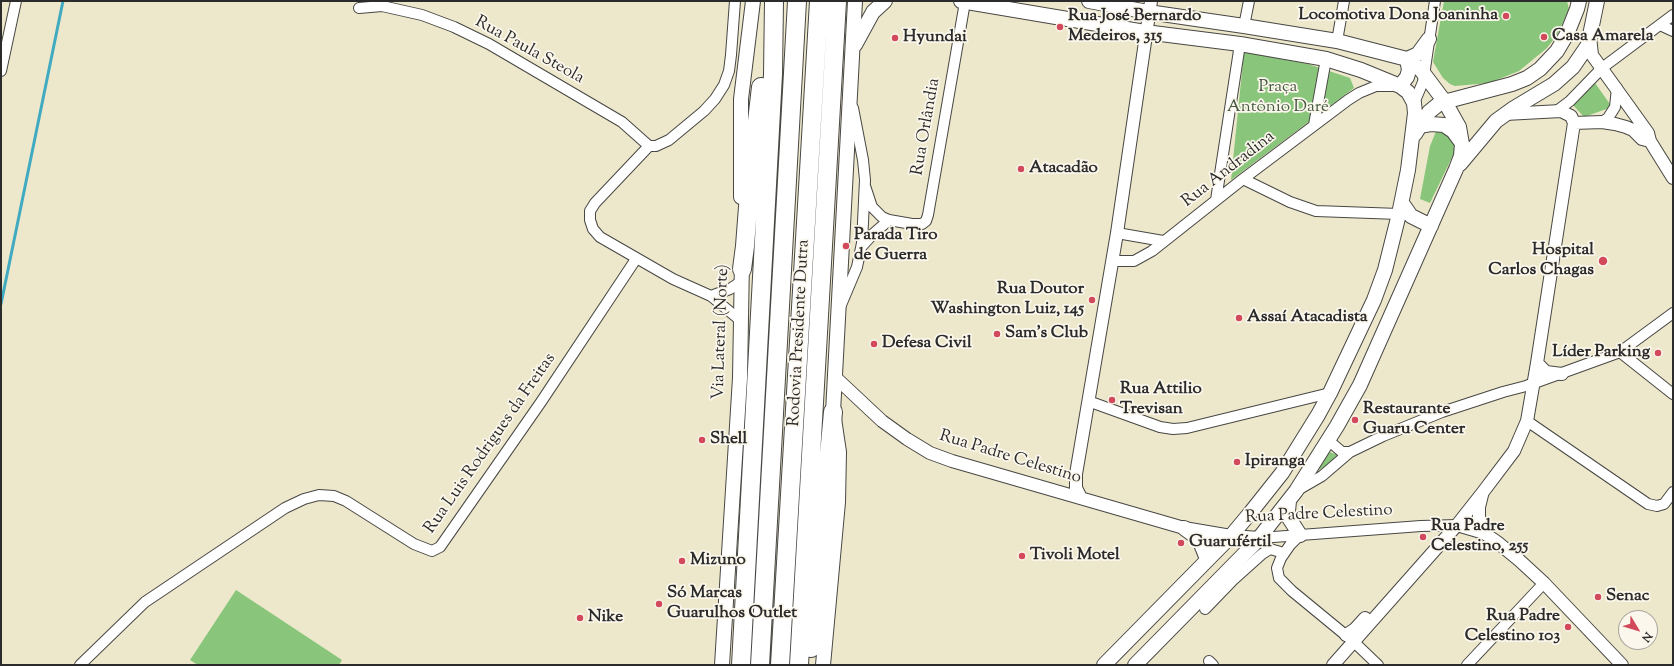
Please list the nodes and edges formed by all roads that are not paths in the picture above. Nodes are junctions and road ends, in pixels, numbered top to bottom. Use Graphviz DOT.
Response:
graph roads {
  1 [pos="16,1"];
  2 [pos="735,1"];
  3 [pos="773,1"];
  4 [pos="781,1"];
  5 [pos="797,1"];
  6 [pos="819,1"];
  7 [pos="837,1"];
  8 [pos="855,1"];
  9 [pos="885,1"];
  10 [pos="962,1"];
  11 [pos="1089,1"];
  12 [pos="1249,1"];
  13 [pos="1344,1"];
  14 [pos="1435,1"];
  15 [pos="1579,1"];
  16 [pos="1597,1"];
  17 [pos="753,2"];
  18 [pos="965,2"];
  19 [pos="1001,4"];
  20 [pos="1150,6"];
  21 [pos="358,8"];
  22 [pos="1673,15"];
  23 [pos="1660,25"];
  24 [pos="1244,26"];
  25 [pos="1673,31"];
  26 [pos="1145,32"];
  27 [pos="1590,37"];
  28 [pos="1429,39"];
  29 [pos="1337,41"];
  30 [pos="1240,44"];
  31 [pos="852,51"];
  32 [pos="1326,59"];
  33 [pos="1407,59"];
  34 [pos="1602,68"];
  35 [pos="1,71"];
  36 [pos="773,74"];
  37 [pos="1424,75"];
  38 [pos="1400,86"];
  39 [pos="1617,88"];
  40 [pos="849,93"];
  41 [pos="1445,102"];
  42 [pos="1414,103"];
  43 [pos="1558,110"];
  44 [pos="1506,114"];
  45 [pos="1602,122"];
  46 [pos="1574,123"];
  47 [pos="1314,125"];
  48 [pos="1416,132"];
  49 [pos="1650,141"];
  50 [pos="1462,144"];
  51 [pos="649,146"];
  52 [pos="1456,169"];
  53 [pos="1673,178"];
  54 [pos="1243,179"];
  55 [pos="865,186"];
  56 [pos="1216,200"];
  57 [pos="1400,209"];
  58 [pos="889,220"];
  59 [pos="1431,226"];
  60 [pos="1117,233"];
  61 [pos="1163,241"];
  62 [pos="862,246"];
  63 [pos="636,259"];
  64 [pos="1112,261"];
  65 [pos="742,275"];
  66 [pos="711,296"];
  67 [pos="839,311"];
  68 [pos="1673,313"];
  69 [pos="741,321"];
  70 [pos="1620,352"];
  71 [pos="1537,363"];
  72 [pos="1562,374"];
  73 [pos="835,377"];
  74 [pos="1534,383"];
  75 [pos="1330,393"];
  76 [pos="1673,394"];
  77 [pos="1088,401"];
  78 [pos="833,412"];
  79 [pos="1527,421"];
  80 [pos="1328,440"];
  81 [pos="1350,452"];
  82 [pos="1076,474"];
  83 [pos="1057,491"];
  84 [pos="1483,492"];
  85 [pos="1673,492"];
  86 [pos="1293,496"];
  87 [pos="1081,498"];
  88 [pos="1457,525"];
  89 [pos="1184,528"];
  90 [pos="1484,533"];
  91 [pos="1300,535"];
  92 [pos="1231,536"];
  93 [pos="1260,538"];
  94 [pos="1284,553"];
  95 [pos="1207,559"];
  96 [pos="1544,584"];
  97 [pos="1205,609"];
  98 [pos="1350,639"];
  99 [pos="80,665"];
  100 [pos="722,665"];
  101 [pos="741,665"];
  102 [pos="760,665"];
  103 [pos="780,665"];
  104 [pos="799,665"];
  105 [pos="805,665"];
  106 [pos="823,665"];
  107 [pos="1104,665"];
  108 [pos="1135,665"];
  109 [pos="1334,665"];
  110 [pos="1378,665"];
  111 [pos="1467,665"];
  112 [pos="1622,665"];
  1 -- 35 [label="street"];
  2 -- 51 [label="street"];
  3 -- 36 [label="highway"];
  3 -- 65 [label="highway"];
  4 -- 36 [label="highway"];
  5 -- 102 [label="highway, Rodovia Presidente Dutra"];
  6 -- 103 [label="highway, Rodovia Presidente Dutra"];
  7 -- 104 [label="highway, Rodovia Presidente Dutra"];
  8 -- 31 [label="main road"];
  9 -- 31 [label="main road"];
  10 -- 18 [label="main road"];
  11 -- 20 [label="main road"];
  12 -- 24 [label="street"];
  13 -- 29 [label="street"];
  14 -- 28 [label="street"];
  15 -- 41 [label="main road"];
  16 -- 27 [label="main road"];
  17 -- 65 [label="main road, Via Lateral (Norte)"];
  18 -- 19 [label="main road"];
  18 -- 58 [label="street, Rua Orlândia"];
  19 -- 26 [label="main road"];
  20 -- 24 [label="main road"];
  20 -- 26 [label="street"];
  21 -- 51 [label="street, Rua Paula Steola"];
  22 -- 23 [label="street"];
  23 -- 25 [label="street"];
  23 -- 34 [label="street"];
  24 -- 29 [label="main road"];
  26 -- 30 [label="main road"];
  26 -- 60 [label="street"];
  27 -- 34 [label="street"];
  27 -- 44 [label="main road"];
  28 -- 33 [label="main road"];
  28 -- 37 [label="street"];
  29 -- 33 [label="main road"];
  30 -- 32 [label="main road"];
  30 -- 56 [label="street"];
  31 -- 40 [label="main road"];
  32 -- 38 [label="main road"];
  32 -- 47 [label="street"];
  33 -- 37 [label="main road"];
  33 -- 38 [label="main road"];
  34 -- 39 [label="street"];
  34 -- 43 [label="street"];
  36 -- 101 [label="highway"];
  37 -- 41 [label="main road"];
  37 -- 42 [label="street"];
  38 -- 42 [label="main road"];
  38 -- 47 [label="street, Rua Andradina"];
  39 -- 45 [label="street"];
  39 -- 49 [label="street"];
  40 -- 55 [label="street"];
  40 -- 67 [label="main road"];
  41 -- 48 [label="main road"];
  41 -- 50 [label="main road"];
  42 -- 48 [label="main road"];
  43 -- 44 [label="street"];
  43 -- 46 [label="street"];
  44 -- 52 [label="main road"];
  45 -- 46 [label="street"];
  45 -- 49 [label="street"];
  46 -- 71 [label="street"];
  47 -- 54 [label="street, Rua Andradina"];
  48 -- 50 [label="main road"];
  48 -- 57 [label="main road"];
  49 -- 53 [label="street"];
  50 -- 52 [label="main road"];
  51 -- 63 [label="street"];
  52 -- 59 [label="main road"];
  54 -- 56 [label="street, Rua Andradina"];
  54 -- 57 [label="street"];
  55 -- 58 [label="street"];
  55 -- 62 [label="street"];
  56 -- 61 [label="street, Rua Andradina"];
  57 -- 59 [label="main road"];
  57 -- 75 [label="main road"];
  58 -- 62 [label="street"];
  59 -- 80 [label="main road"];
  60 -- 61 [label="street"];
  60 -- 64 [label="street"];
  61 -- 64 [label="street, Rua Andradina"];
  62 -- 67 [label="street"];
  63 -- 66 [label="street"];
  63 -- 99 [label="street, Rua Luis Rodrigues da Freitas"];
  64 -- 77 [label="street"];
  65 -- 66 [label="street"];
  65 -- 69 [label="main road, Via Lateral (Norte)"];
  66 -- 69 [label="street"];
  67 -- 73 [label="main road"];
  68 -- 70 [label="street"];
  69 -- 100 [label="main road, Via Lateral (Norte)"];
  70 -- 72 [label="street"];
  70 -- 76 [label="street"];
  71 -- 72 [label="street"];
  71 -- 74 [label="street"];
  72 -- 74 [label="street"];
  73 -- 78 [label="main road"];
  73 -- 83 [label="street, Rua Padre Celestino"];
  74 -- 79 [label="street"];
  74 -- 81 [label="street"];
  75 -- 77 [label="street"];
  75 -- 92 [label="main road"];
  77 -- 82 [label="street"];
  78 -- 105 [label="highway"];
  78 -- 106 [label="main road"];
  79 -- 84 [label="street"];
  79 -- 85 [label="street"];
  80 -- 81 [label="street"];
  80 -- 86 [label="main road"];
  81 -- 86 [label="street"];
  82 -- 83 [label="street"];
  82 -- 87 [label="street"];
  83 -- 87 [label="street, Rua Padre Celestino"];
  84 -- 88 [label="street"];
  84 -- 90 [label="street"];
  86 -- 91 [label="main road"];
  86 -- 93 [label="main road"];
  87 -- 89 [label="street, Rua Padre Celestino"];
  88 -- 90 [label="street, Rua Padre Celestino"];
  88 -- 91 [label="street, Rua Padre Celestino"];
  88 -- 98 [label="street"];
  89 -- 92 [label="street, Rua Padre Celestino"];
  89 -- 95 [label="main road"];
  90 -- 96 [label="street, Rua Padre Celestino"];
  91 -- 93 [label="street, Rua Padre Celestino"];
  91 -- 94 [label="street"];
  92 -- 93 [label="street, Rua Padre Celestino"];
  92 -- 95 [label="main road"];
  93 -- 108 [label="main road"];
  94 -- 97 [label="street"];
  94 -- 98 [label="street"];
  95 -- 107 [label="main road"];
  96 -- 111 [label="street"];
  96 -- 112 [label="street, Rua Padre Celestino"];
  98 -- 109 [label="street"];
  98 -- 110 [label="street"];
}
